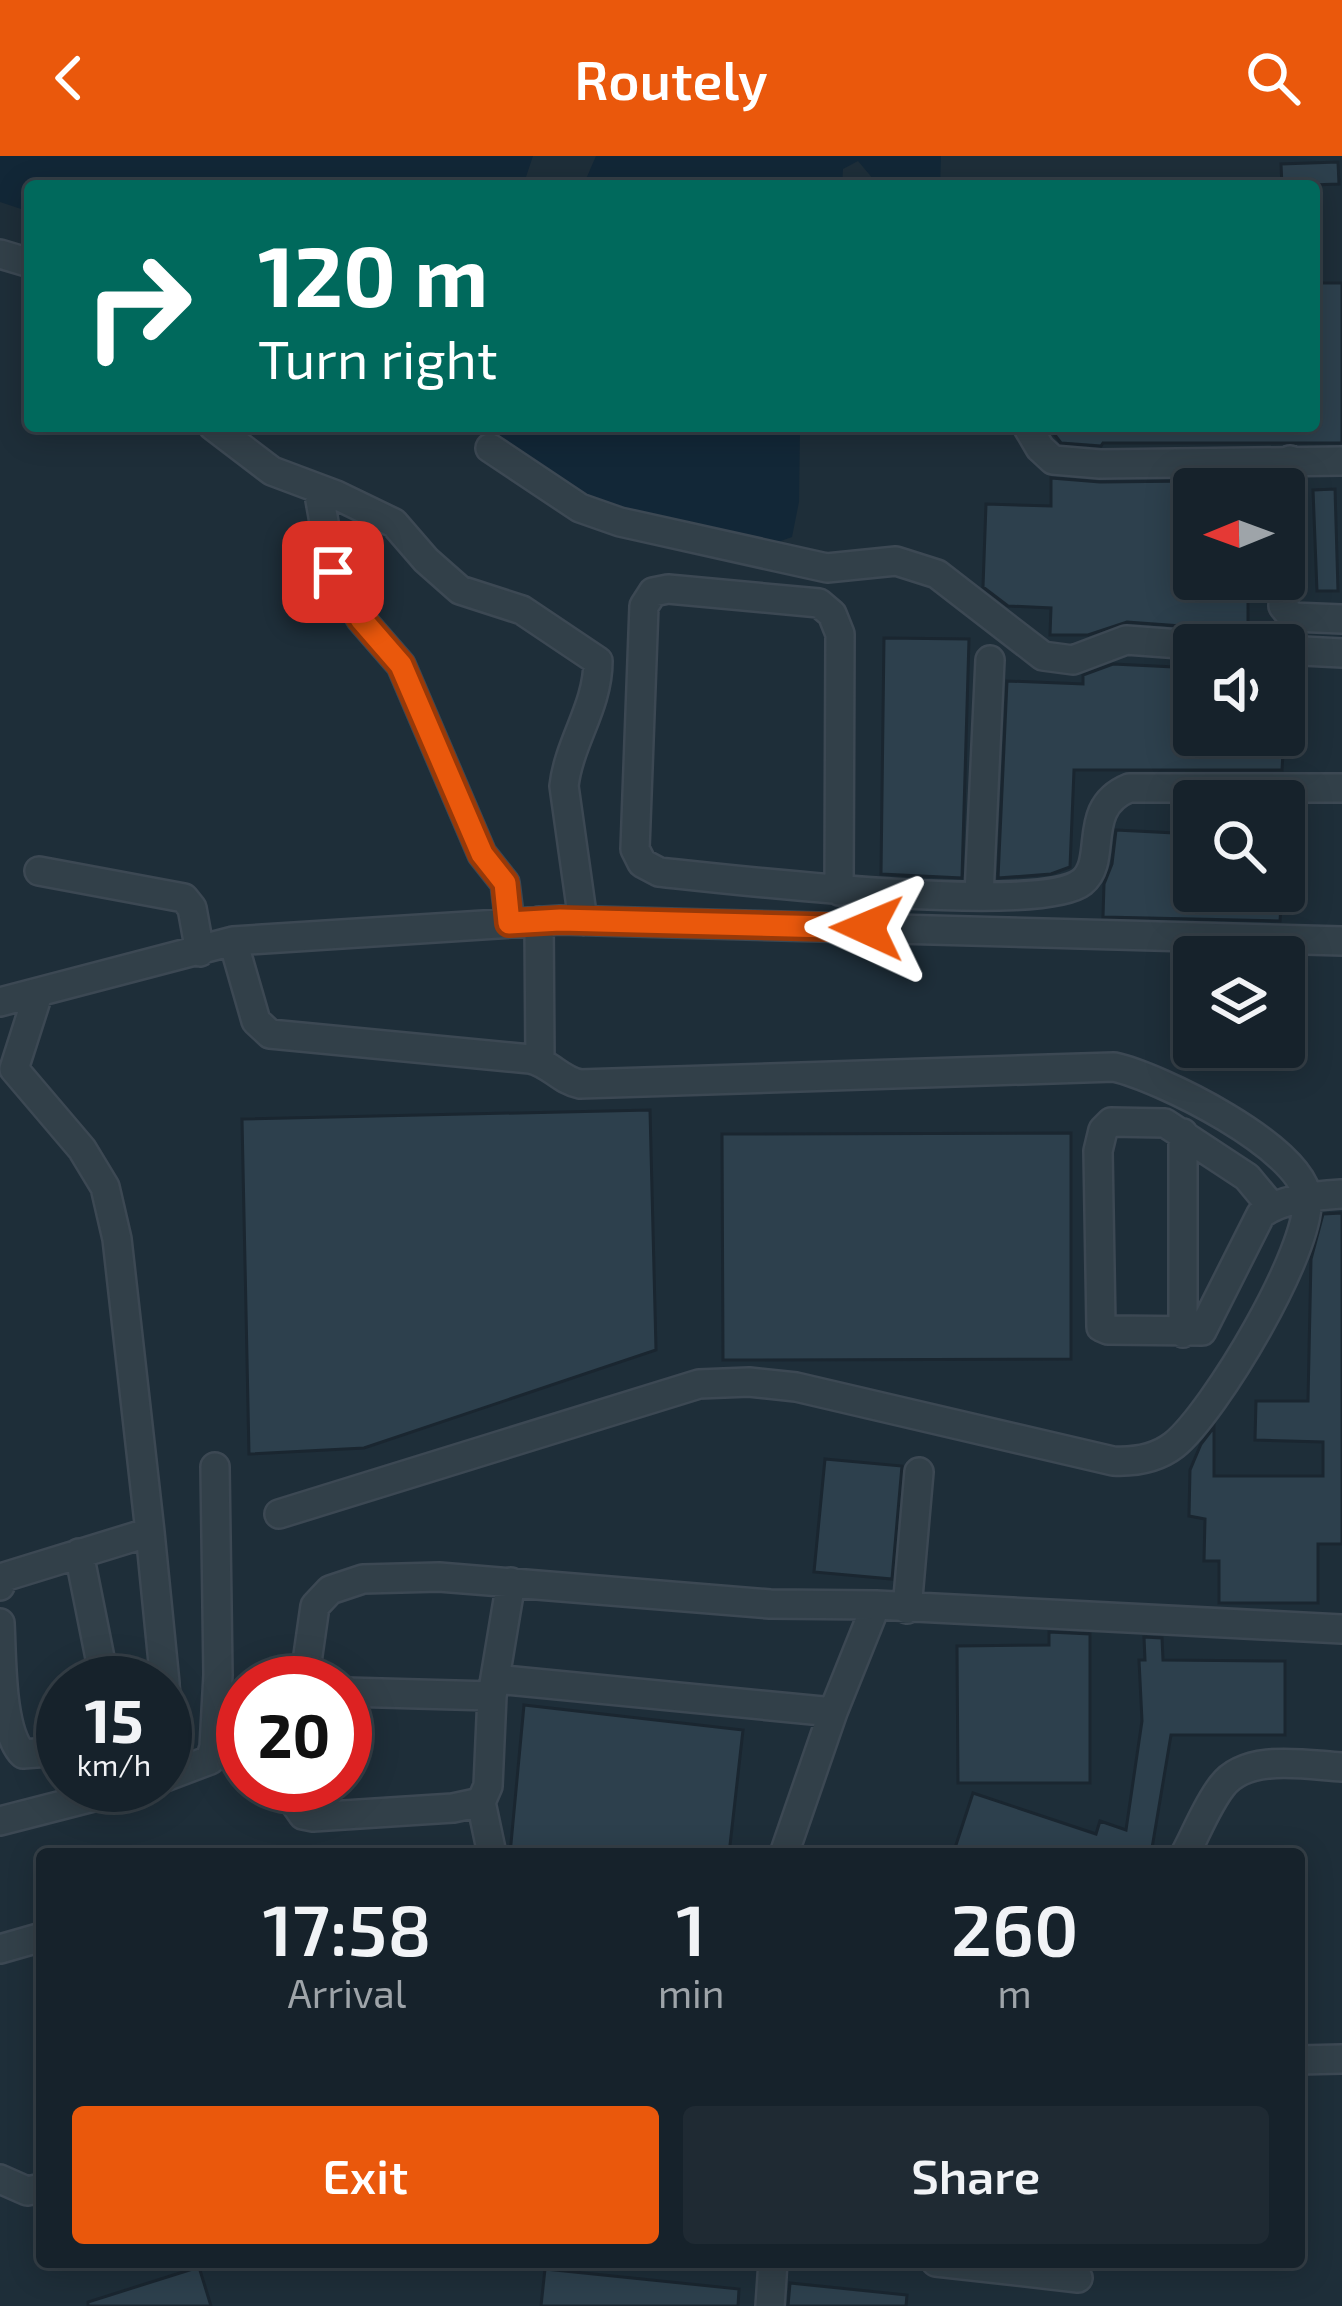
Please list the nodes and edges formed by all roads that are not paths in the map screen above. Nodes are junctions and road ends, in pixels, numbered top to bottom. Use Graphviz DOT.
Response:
graph roads {
  1 [pos="221,432"];
  2 [pos="1031,432"];
  3 [pos="490,448"];
  4 [pos="1290,460"];
  5 [pos="1342,460"];
  6 [pos="318,488"];
  7 [pos="1342,619"];
  8 [pos="1173,643"];
  9 [pos="1305,651"];
  10 [pos="1342,652"];
  11 [pos="990,660"];
  12 [pos="1342,788"];
  13 [pos="39,871"];
  14 [pos="839,891"];
  15 [pos="980,896"];
  16 [pos="539,921"];
  17 [pos="583,921"];
  18 [pos="509,923"];
  19 [pos="232,941"];
  20 [pos="1342,941"];
  21 [pos="200,952"];
  22 [pos="38,994"];
  23 [pos="1,1002"];
  24 [pos="540,1061"];
  25 [pos="7,1072"];
  26 [pos="1183,1133"];
  27 [pos="1342,1194"];
  28 [pos="1307,1197"];
  29 [pos="1271,1207"];
  30 [pos="1183,1333"];
  31 [pos="215,1467"];
  32 [pos="919,1472"];
  33 [pos="279,1514"];
  34 [pos="150,1532"];
  35 [pos="79,1553"];
  36 [pos="511,1582"];
  37 [pos="0,1586"];
  38 [pos="876,1605"];
  39 [pos="907,1609"];
  40 [pos="0,1623"];
  41 [pos="1342,1629"];
  42 [pos="100,1656"];
  43 [pos="162,1656"];
  44 [pos="308,1656"];
  45 [pos="493,1687"];
  46 [pos="372,1691"];
  47 [pos="832,1712"];
  48 [pos="36,1753"];
  49 [pos="192,1767"];
  50 [pos="1342,1767"];
  51 [pos="482,1802"];
  52 [pos="36,1811"];
  53 [pos="301,1812"];
  54 [pos="0,1821"];
  55 [pos="492,1848"];
  56 [pos="786,1848"];
  57 [pos="1188,1848"];
  58 [pos="36,1939"];
  59 [pos="0,1948"];
  60 [pos="1342,2059"];
  61 [pos="1305,2060"];
  62 [pos="0,2179"];
  63 [pos="36,2189"];
  64 [pos="773,2268"];
  65 [pos="1043,2268"];
  66 [pos="1079,2270"];
  67 [pos="770,2306"];
  68 [pos="1073,2306"];
  1 -- 6 [label="lane"];
  2 -- 4 [label="lane"];
  3 -- 8 [label="lane"];
  4 -- 5 [label="lane"];
  4 -- 7 [label="lane"];
  6 -- 17 [label="lane"];
  6 -- 18 [label="lane"];
  9 -- 10 [label="lane"];
  11 -- 15 [label="lane"];
  12 -- 15 [label="lane"];
  13 -- 21 [label="lane"];
  14 -- 14 [label="lane"];
  14 -- 15 [label="lane"];
  16 -- 17 [label="lane"];
  16 -- 18 [label="lane"];
  16 -- 24 [label="lane"];
  17 -- 20 [label="lane"];
  18 -- 19 [label="lane"];
  19 -- 21 [label="lane"];
  19 -- 24 [label="lane"];
  21 -- 22 [label="lane"];
  22 -- 23 [label="lane"];
  22 -- 25 [label="lane"];
  24 -- 28 [label="lane"];
  25 -- 34 [label="lane"];
  26 -- 29 [label="lane"];
  26 -- 30 [label="lane"];
  26 -- 30 [label="lane"];
  27 -- 28 [label="lane"];
  28 -- 29 [label="lane"];
  28 -- 33 [label="lane"];
  29 -- 30 [label="lane"];
  31 -- 49 [label="lane"];
  32 -- 39 [label="lane"];
  34 -- 35 [label="lane"];
  34 -- 43 [label="lane"];
  35 -- 37 [label="lane"];
  35 -- 42 [label="lane"];
  36 -- 38 [label="lane"];
  36 -- 44 [label="lane"];
  36 -- 45 [label="lane"];
  38 -- 39 [label="lane"];
  38 -- 47 [label="lane"];
  39 -- 41 [label="lane"];
  40 -- 48 [label="lane"];
  45 -- 46 [label="lane"];
  45 -- 47 [label="lane"];
  45 -- 51 [label="lane"];
  47 -- 56 [label="lane"];
  50 -- 57 [label="lane"];
  51 -- 53 [label="lane"];
  51 -- 55 [label="lane"];
  52 -- 54 [label="lane"];
  58 -- 59 [label="lane"];
  60 -- 61 [label="lane"];
  62 -- 63 [label="lane"];
  64 -- 67 [label="lane"];
  65 -- 66 [label="lane"];
  66 -- 68 [label="lane"];
}
